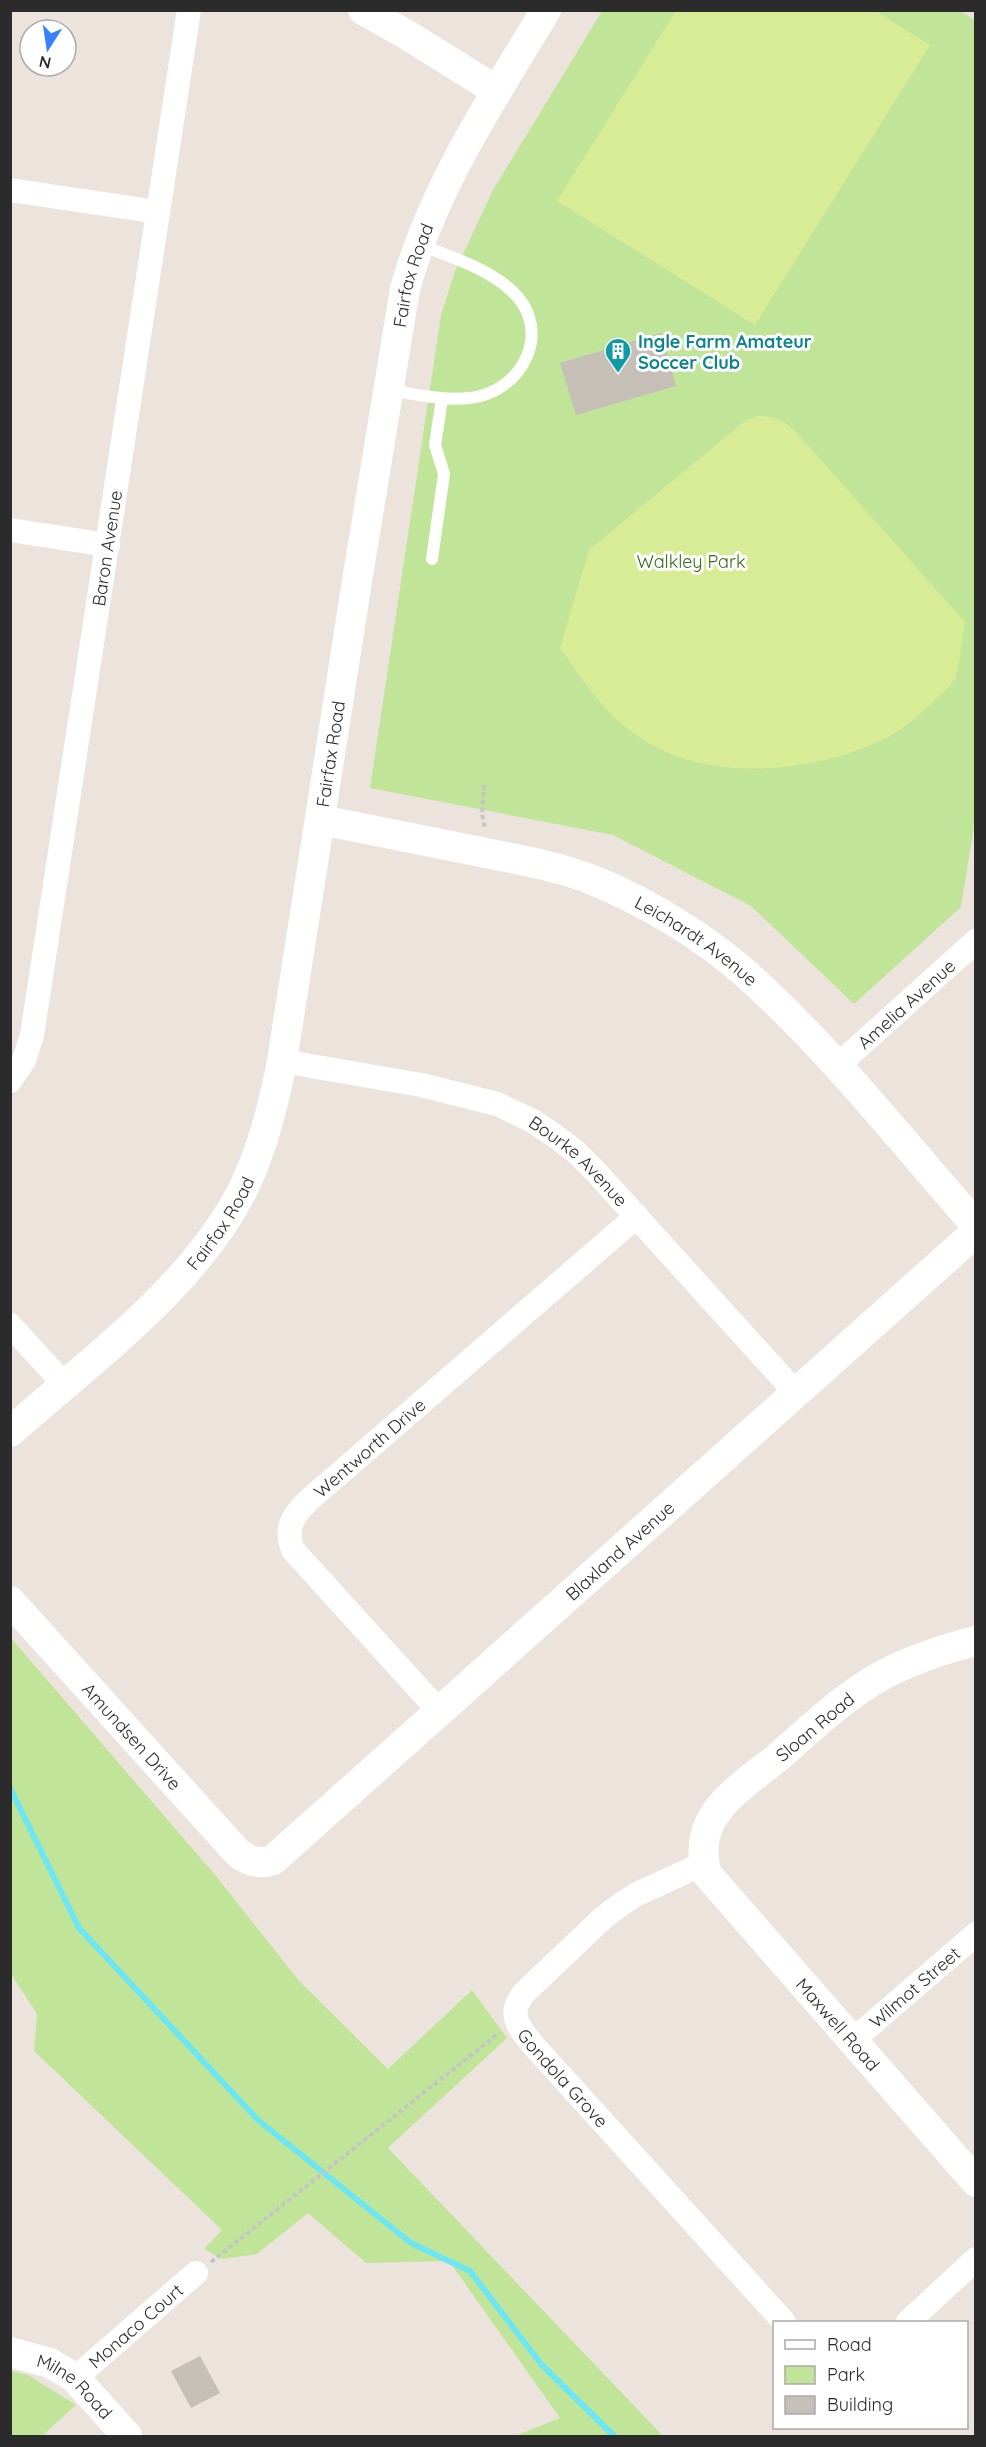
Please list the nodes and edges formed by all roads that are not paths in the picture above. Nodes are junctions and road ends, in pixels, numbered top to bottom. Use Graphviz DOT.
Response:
graph roads {
  1 [pos="189,10"];
  2 [pos="363,10"];
  3 [pos="546,10"];
  4 [pos="497,91"];
  5 [pos="10,190"];
  6 [pos="158,212"];
  7 [pos="418,244"];
  8 [pos="388,389"];
  9 [pos="442,399"];
  10 [pos="10,530"];
  11 [pos="108,545"];
  12 [pos="432,559"];
  13 [pos="321,820"];
  14 [pos="975,941"];
  15 [pos="282,1061"];
  16 [pos="837,1066"];
  17 [pos="10,1082"];
  18 [pos="637,1216"];
  19 [pos="975,1225"];
  20 [pos="975,1232"];
  21 [pos="10,1325"];
  22 [pos="64,1384"];
  23 [pos="796,1392"];
  24 [pos="10,1432"];
  25 [pos="10,1601"];
  26 [pos="975,1641"];
  27 [pos="439,1711"];
  28 [pos="259,1863"];
  29 [pos="703,1864"];
  30 [pos="975,1934"];
  31 [pos="853,2040"];
  32 [pos="975,2182"];
  33 [pos="975,2259"];
  34 [pos="196,2273"];
  35 [pos="783,2321"];
  36 [pos="909,2321"];
  37 [pos="10,2352"];
  38 [pos="75,2378"];
  39 [pos="127,2436"];
  1 -- 6 [label="street, Baron Avenue"];
  2 -- 4 [label="street"];
  3 -- 4 [label="street, Fairfax Road"];
  4 -- 7 [label="street, Fairfax Road"];
  5 -- 6 [label="street"];
  6 -- 11 [label="street, Baron Avenue"];
  7 -- 8 [label="street, Fairfax Road"];
  7 -- 9 [label="lane"];
  8 -- 9 [label="lane"];
  8 -- 13 [label="street, Fairfax Road"];
  9 -- 12 [label="lane"];
  10 -- 11 [label="street"];
  11 -- 17 [label="street, Baron Avenue"];
  13 -- 15 [label="street, Fairfax Road"];
  13 -- 16 [label="street, Leichardt Avenue"];
  14 -- 16 [label="street, Amelia Avenue"];
  15 -- 18 [label="street, Bourke Avenue"];
  15 -- 22 [label="street, Fairfax Road"];
  16 -- 19 [label="street, Leichardt Avenue"];
  18 -- 23 [label="street, Bourke Avenue"];
  18 -- 27 [label="street, Wentworth Drive"];
  20 -- 23 [label="street, Blaxland Avenue"];
  21 -- 22 [label="street"];
  22 -- 24 [label="street, Fairfax Road"];
  23 -- 27 [label="street, Blaxland Avenue"];
  25 -- 28 [label="street, Amundsen Drive"];
  26 -- 29 [label="street, Sloan Road"];
  27 -- 28 [label="street, Blaxland Avenue"];
  29 -- 31 [label="street, Maxwell Road"];
  29 -- 35 [label="street, Gondola Grove"];
  30 -- 31 [label="street, Wilmot Street"];
  31 -- 32 [label="street, Maxwell Road"];
  33 -- 36 [label="street"];
  34 -- 38 [label="street, Monaco Court"];
  37 -- 38 [label="street, Milne Road"];
  38 -- 39 [label="street, Milne Road"];
}
